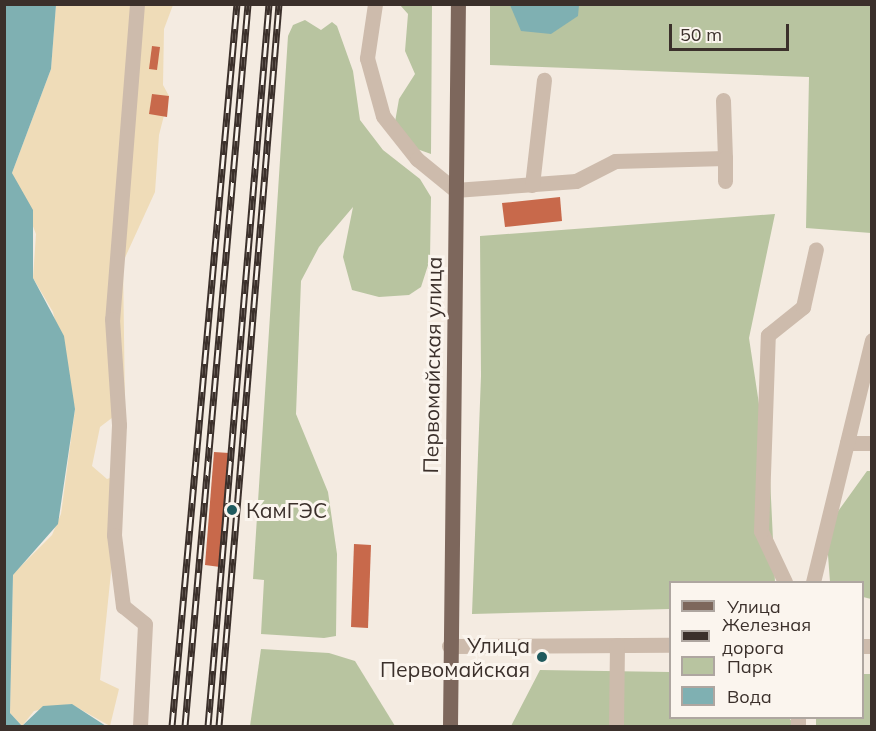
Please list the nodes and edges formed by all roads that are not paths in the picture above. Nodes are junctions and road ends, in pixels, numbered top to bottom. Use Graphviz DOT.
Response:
graph roads {
  1 [pos="137,4"];
  2 [pos="375,4"];
  3 [pos="458,4"];
  4 [pos="544,81"];
  5 [pos="723,100"];
  6 [pos="725,158"];
  7 [pos="725,181"];
  8 [pos="532,185"];
  9 [pos="455,190"];
  10 [pos="816,249"];
  11 [pos="872,340"];
  12 [pos="847,443"];
  13 [pos="872,444"];
  14 [pos="785,581"];
  15 [pos="813,581"];
  16 [pos="617,645"];
  17 [pos="669,645"];
  18 [pos="449,646"];
  19 [pos="140,726"];
  20 [pos="450,726"];
  21 [pos="616,726"];
  1 -- 19 [label="street"];
  2 -- 9 [label="street"];
  3 -- 9 [label="main road, Первомайская улица"];
  4 -- 8 [label="street"];
  5 -- 6 [label="street"];
  6 -- 7 [label="street"];
  6 -- 8 [label="street"];
  8 -- 9 [label="street"];
  9 -- 18 [label="main road, Первомайская улица"];
  10 -- 14 [label="street"];
  11 -- 12 [label="street"];
  12 -- 13 [label="street"];
  12 -- 15 [label="street"];
  16 -- 17 [label="street"];
  16 -- 18 [label="street"];
  16 -- 21 [label="street"];
  18 -- 20 [label="main road, Первомайская улица"];
}
